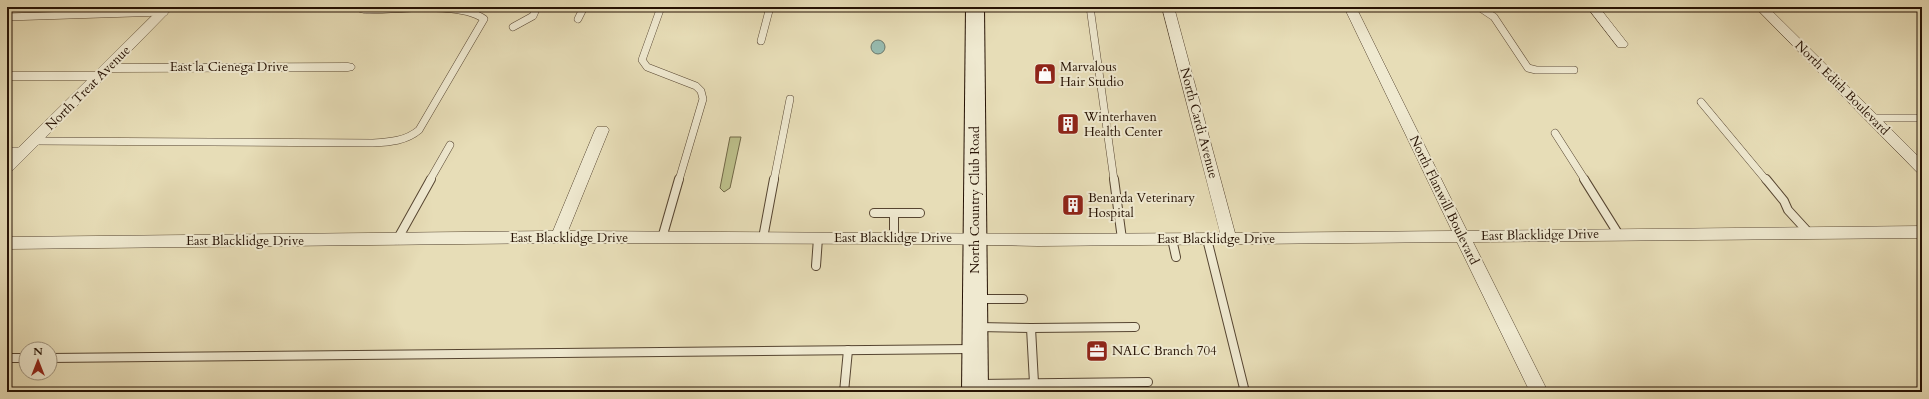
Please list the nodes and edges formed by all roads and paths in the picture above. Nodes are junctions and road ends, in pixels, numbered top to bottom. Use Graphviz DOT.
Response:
graph roads {
  1 [pos="355,7"];
  2 [pos="537,7"];
  3 [pos="584,7"];
  4 [pos="661,7"];
  5 [pos="770,7"];
  6 [pos="975,7"];
  7 [pos="1090,7"];
  8 [pos="1168,7"];
  9 [pos="1350,7"];
  10 [pos="1479,7"];
  11 [pos="1593,7"];
  12 [pos="1761,7"];
  13 [pos="166,9"];
  14 [pos="7,17"];
  15 [pos="578,19"];
  16 [pos="513,27"];
  17 [pos="761,42"];
  18 [pos="1622,44"];
  19 [pos="348,67"];
  20 [pos="1574,70"];
  21 [pos="105,72"];
  22 [pos="7,76"];
  23 [pos="790,99"];
  24 [pos="1701,102"];
  25 [pos="1872,118"];
  26 [pos="1922,118"];
  27 [pos="602,130"];
  28 [pos="1555,134"];
  29 [pos="34,141"];
  30 [pos="450,145"];
  31 [pos="7,151"];
  32 [pos="23,151"];
  33 [pos="7,168"];
  34 [pos="1922,169"];
  35 [pos="874,213"];
  36 [pos="894,213"];
  37 [pos="920,213"];
  38 [pos="1922,232"];
  39 [pos="1809,233"];
  40 [pos="1619,235"];
  41 [pos="1462,236"];
  42 [pos="558,238"];
  43 [pos="662,238"];
  44 [pos="763,238"];
  45 [pos="818,238"];
  46 [pos="894,238"];
  47 [pos="1229,238"];
  48 [pos="1122,239"];
  49 [pos="1172,239"];
  50 [pos="1207,239"];
  51 [pos="397,240"];
  52 [pos="976,240"];
  53 [pos="7,243"];
  54 [pos="1176,258"];
  55 [pos="816,266"];
  56 [pos="976,299"];
  57 [pos="1023,299"];
  58 [pos="1135,326"];
  59 [pos="1031,328"];
  60 [pos="975,338"];
  61 [pos="848,350"];
  62 [pos="7,358"];
  63 [pos="18,358"];
  64 [pos="58,358"];
  65 [pos="1148,382"];
  66 [pos="1034,383"];
  67 [pos="975,388"];
  68 [pos="844,392"];
  69 [pos="1245,392"];
  70 [pos="1539,392"];
  1 -- 29 [label="lane"];
  2 -- 16 [label="lane"];
  3 -- 15 [label="lane"];
  4 -- 43 [label="lane"];
  5 -- 17 [label="lane"];
  6 -- 52 [label="main road, North Country Club Road"];
  7 -- 48 [label="lane"];
  8 -- 47 [label="street, North Cardi Avenue"];
  9 -- 41 [label="street, North Flanwill Boulevard"];
  10 -- 20 [label="lane"];
  11 -- 18 [label="street"];
  12 -- 25 [label="street, North Edith Boulevard"];
  13 -- 14 [label="lane"];
  13 -- 21 [label="street, North Treat Avenue"];
  19 -- 21 [label="street, East la Cienega Drive"];
  21 -- 22 [label="street, East la Cienega Drive"];
  21 -- 29 [label="street, North Treat Avenue"];
  23 -- 44 [label="lane"];
  24 -- 39 [label="lane"];
  25 -- 26 [label="lane"];
  25 -- 34 [label="street, North Edith Boulevard"];
  27 -- 42 [label="street"];
  28 -- 40 [label="lane"];
  29 -- 32 [label="street, North Treat Avenue"];
  30 -- 51 [label="lane"];
  31 -- 32 [label="lane"];
  32 -- 33 [label="street, North Treat Avenue"];
  35 -- 36 [label="lane"];
  36 -- 37 [label="lane"];
  36 -- 46 [label="lane"];
  38 -- 39 [label="street, East Blacklidge Drive"];
  39 -- 40 [label="street, East Blacklidge Drive"];
  40 -- 41 [label="street, East Blacklidge Drive"];
  41 -- 47 [label="street, East Blacklidge Drive"];
  41 -- 70 [label="street, North Flanwill Boulevard"];
  42 -- 43 [label="street, East Blacklidge Drive"];
  42 -- 51 [label="street, East Blacklidge Drive"];
  43 -- 44 [label="street, East Blacklidge Drive"];
  44 -- 45 [label="street, East Blacklidge Drive"];
  45 -- 46 [label="street, East Blacklidge Drive"];
  45 -- 55 [label="lane"];
  46 -- 52 [label="street, East Blacklidge Drive"];
  47 -- 50 [label="street, East Blacklidge Drive"];
  48 -- 49 [label="street, East Blacklidge Drive"];
  48 -- 52 [label="street, East Blacklidge Drive"];
  49 -- 50 [label="street, East Blacklidge Drive"];
  49 -- 54 [label="lane"];
  50 -- 69 [label="lane"];
  51 -- 53 [label="street, East Blacklidge Drive"];
  52 -- 56 [label="main road, North Country Club Road"];
  56 -- 57 [label="lane"];
  56 -- 60 [label="main road, North Country Club Road"];
  58 -- 59 [label="lane"];
  59 -- 60 [label="lane"];
  59 -- 66 [label="lane"];
  60 -- 61 [label="lane"];
  60 -- 67 [label="main road, North Country Club Road"];
  61 -- 64 [label="lane"];
  61 -- 68 [label="lane"];
  62 -- 63 [label="lane"];
  65 -- 66 [label="lane"];
  66 -- 67 [label="lane"];
}
